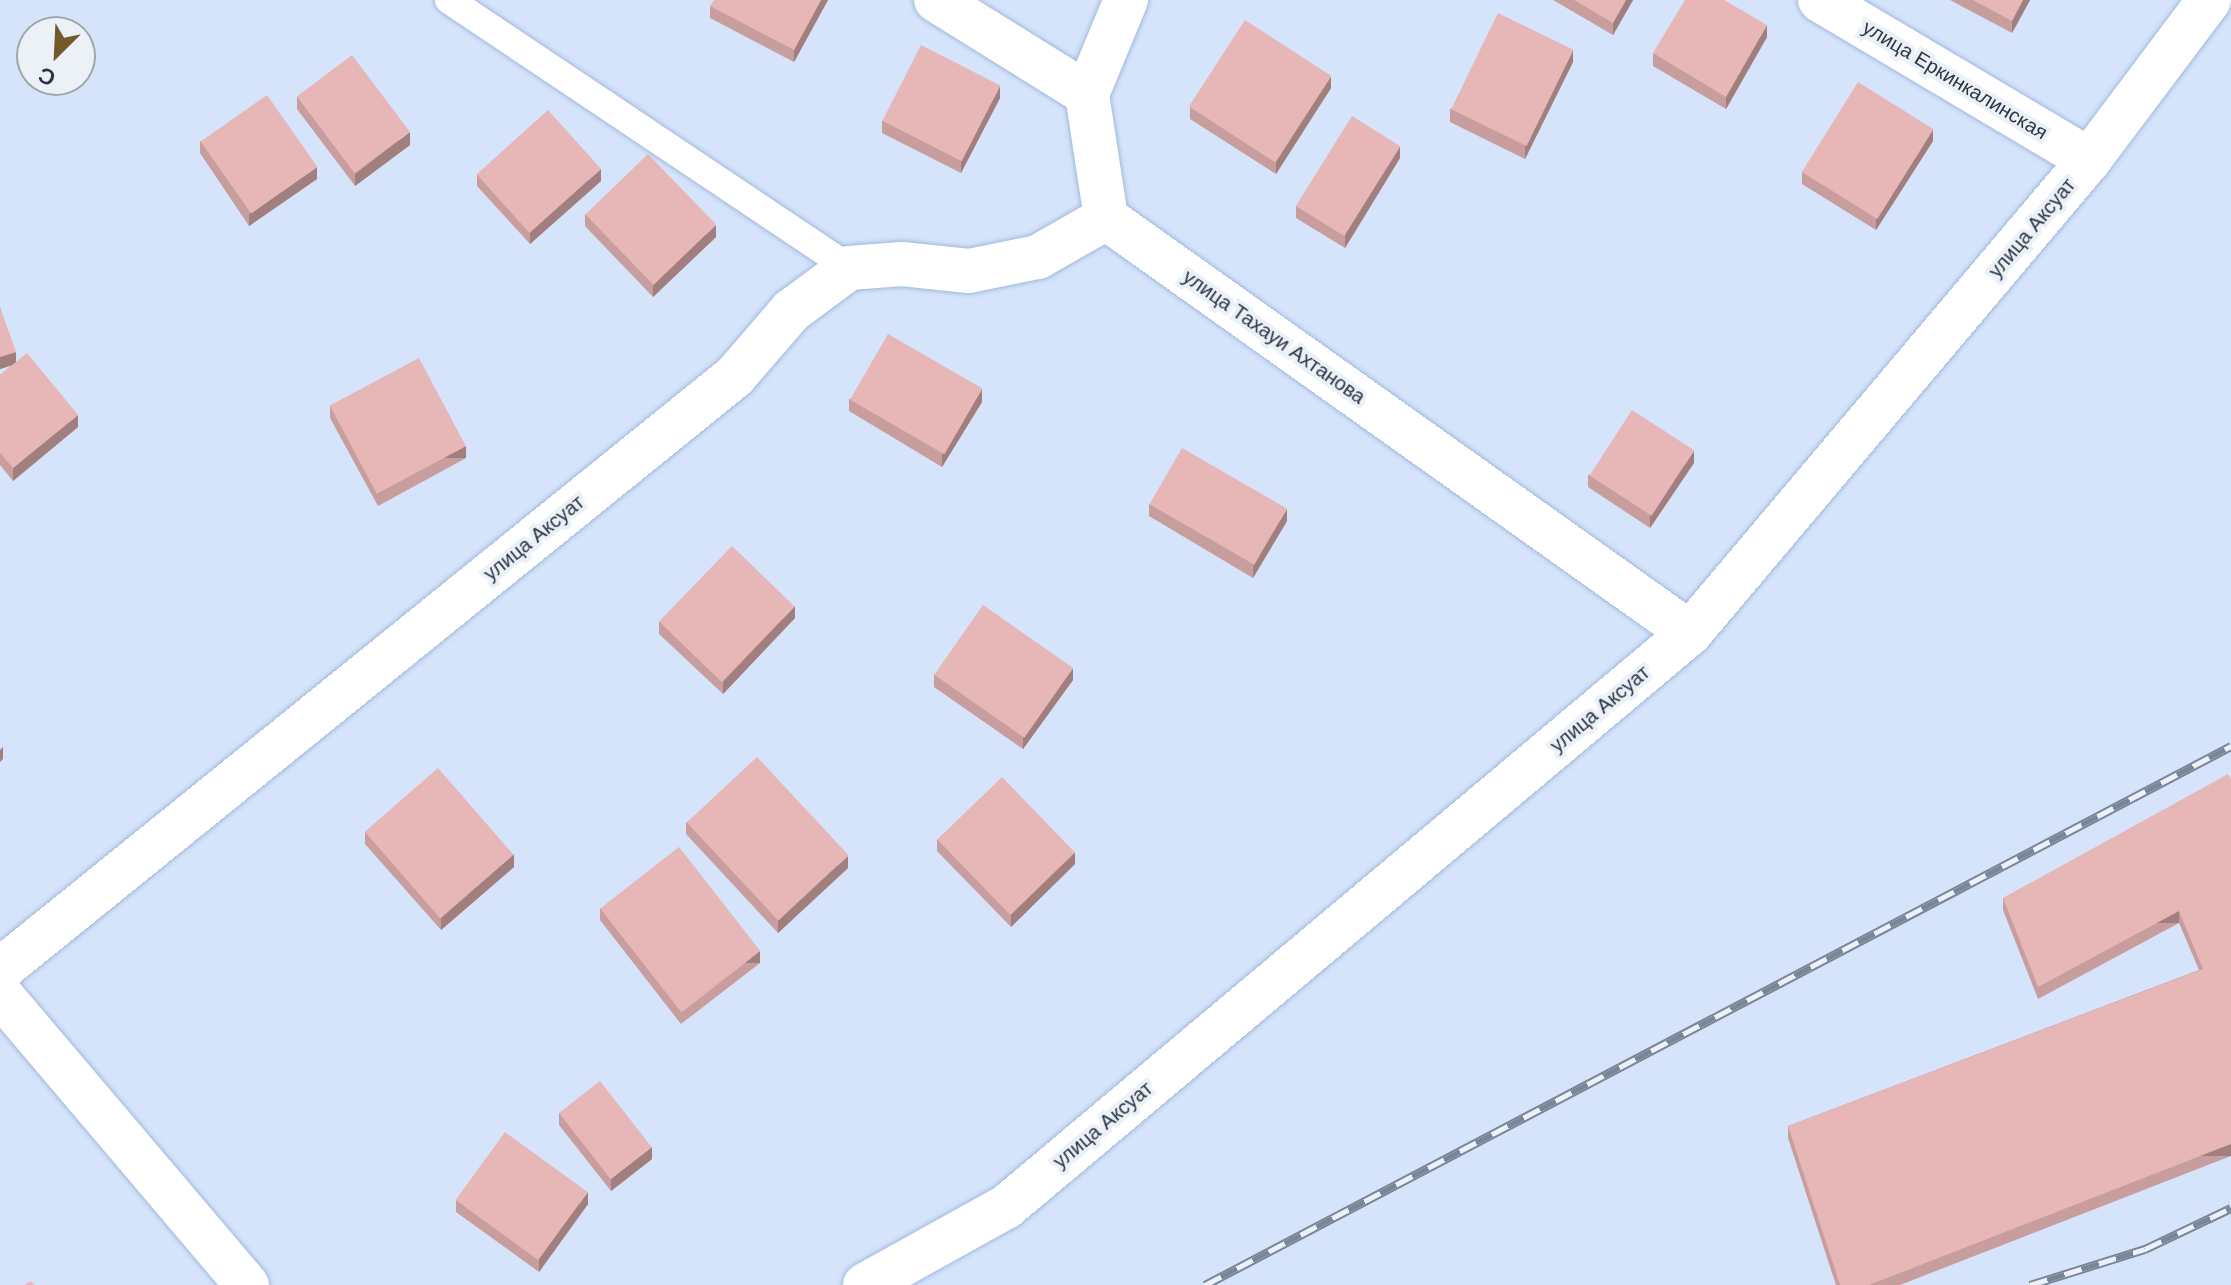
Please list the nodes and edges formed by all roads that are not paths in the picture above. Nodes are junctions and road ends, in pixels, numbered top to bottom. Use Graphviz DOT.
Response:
graph roads {
  1 [pos="449,0"];
  2 [pos="936,0"];
  3 [pos="1126,0"];
  4 [pos="1820,0"];
  5 [pos="2209,0"];
  6 [pos="1087,94"];
  7 [pos="2089,160"];
  8 [pos="1106,218"];
  9 [pos="849,268"];
  10 [pos="1690,633"];
  11 [pos="0,970"];
  12 [pos="0,994"];
  13 [pos="247,1285"];
  14 [pos="865,1285"];
  1 -- 9 [label="lane"];
  2 -- 6 [label="street"];
  3 -- 6 [label="street"];
  4 -- 7 [label="street, улица Еркинкалинская"];
  5 -- 7 [label="street, улица Аксуат"];
  6 -- 8 [label="street"];
  7 -- 10 [label="street, улица Аксуат"];
  8 -- 9 [label="street"];
  8 -- 10 [label="street, улица Тахауи Ахтанова"];
  9 -- 11 [label="street, улица Аксуат"];
  10 -- 14 [label="street, улица Аксуат"];
  12 -- 13 [label="street"];
}
